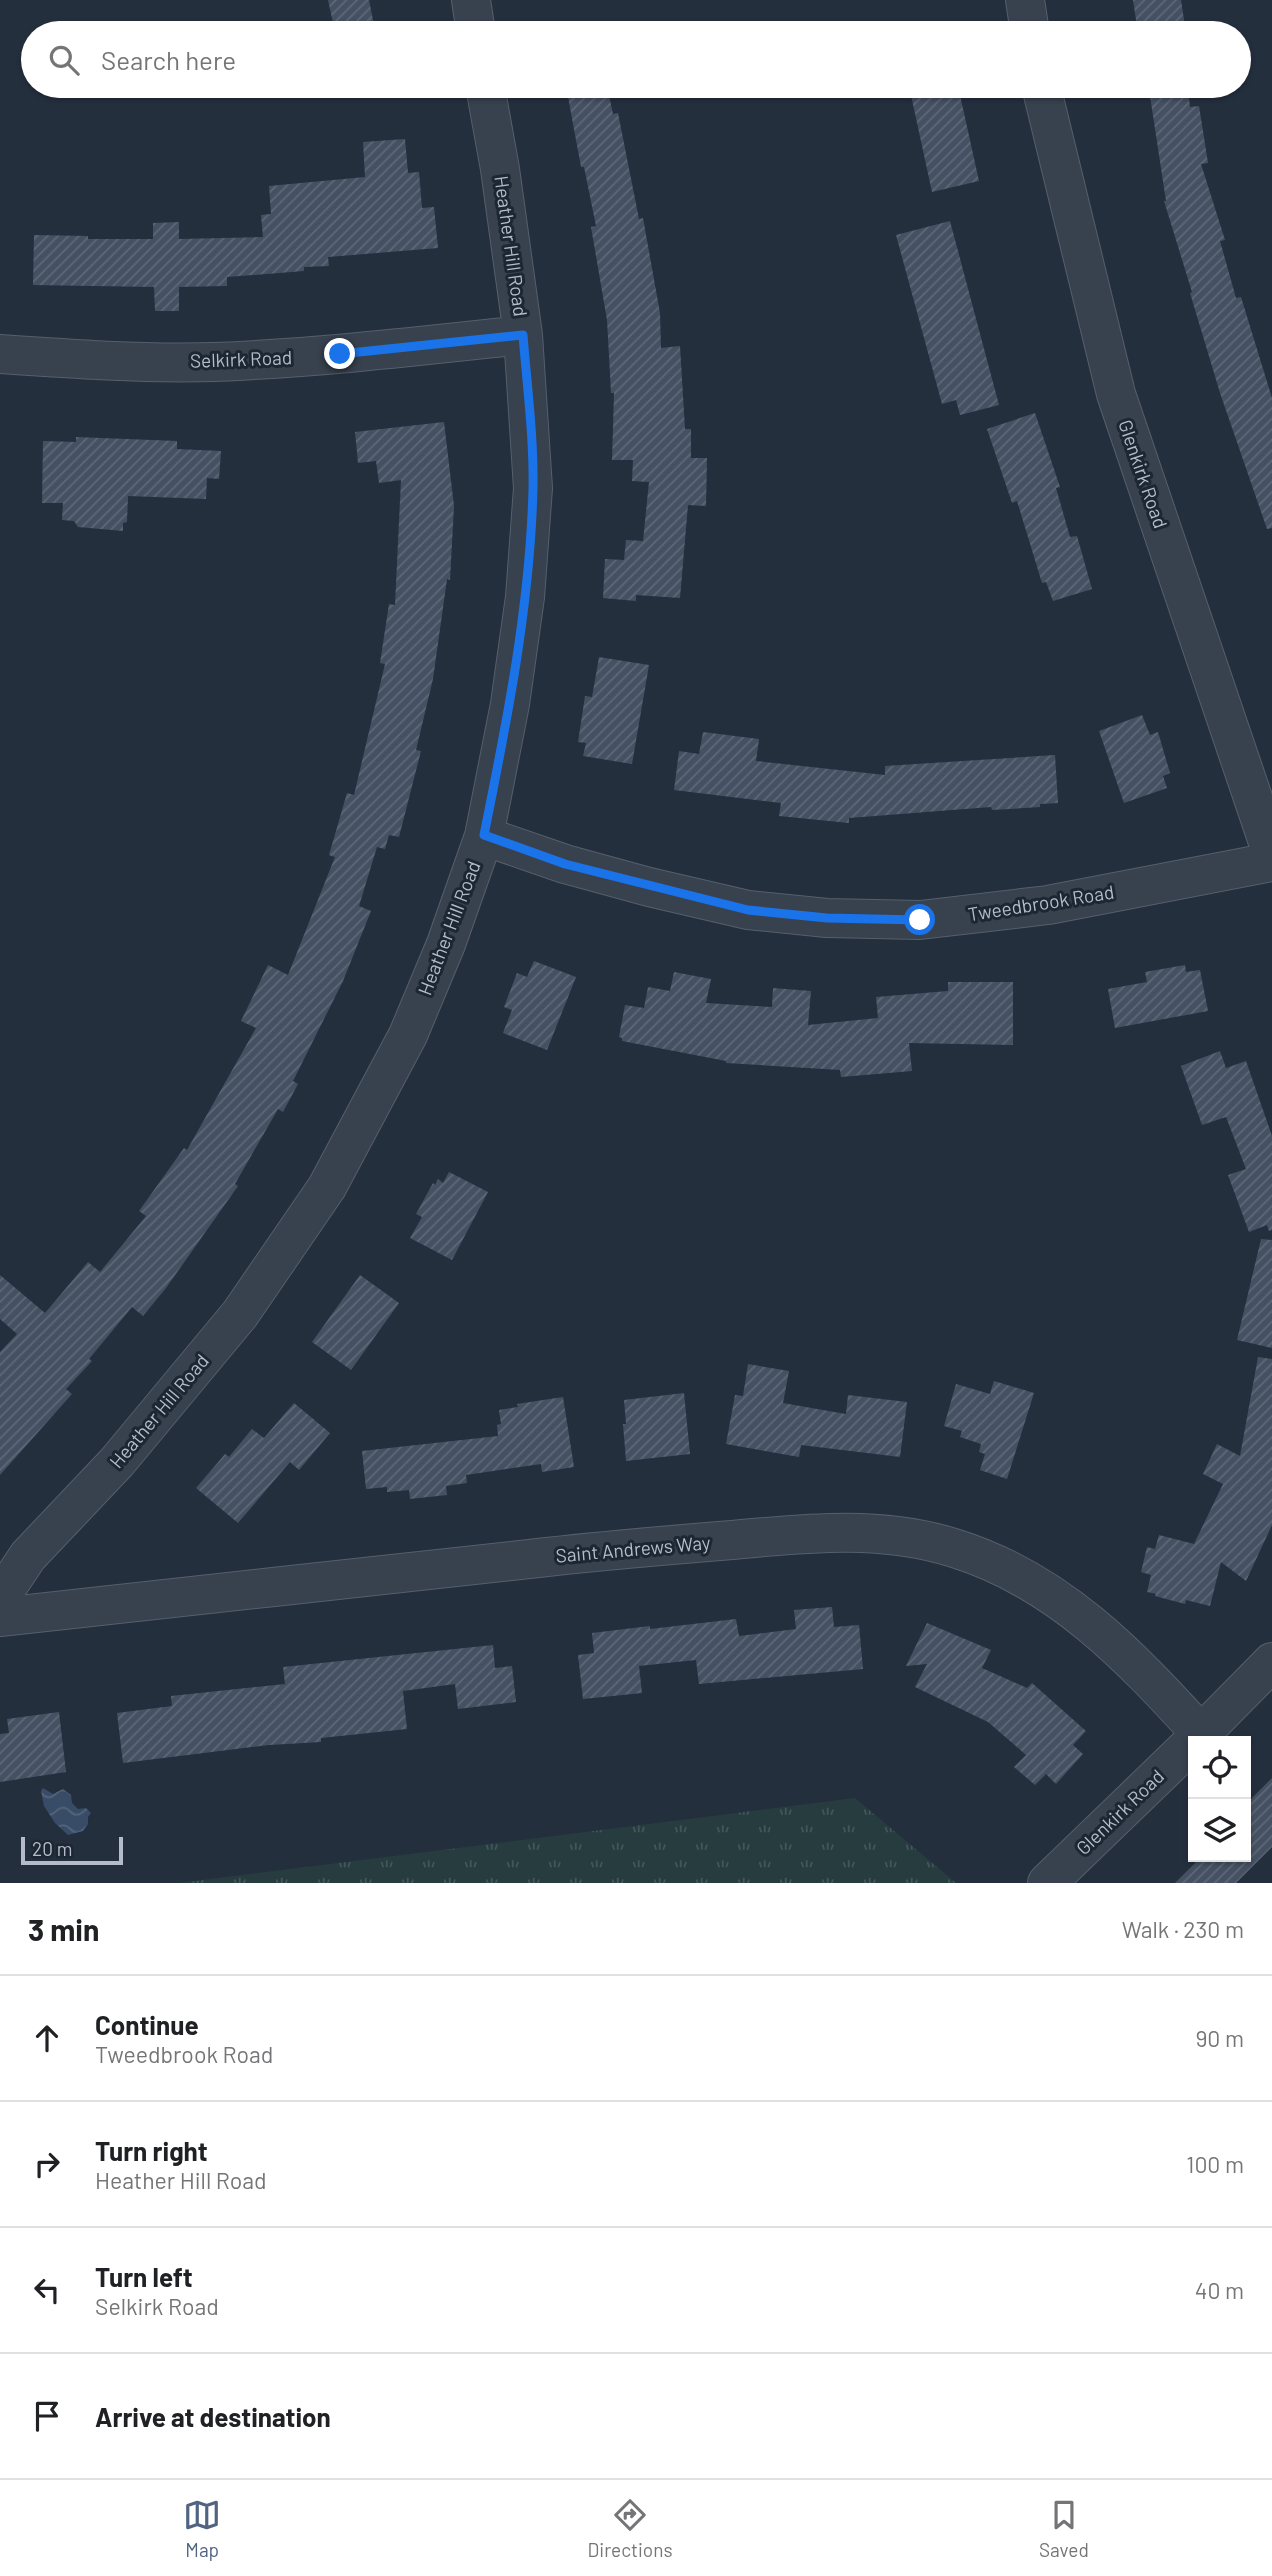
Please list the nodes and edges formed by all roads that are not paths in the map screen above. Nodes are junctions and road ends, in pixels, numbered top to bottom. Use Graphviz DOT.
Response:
graph roads {
  1 [pos="471,0"];
  2 [pos="1025,0"];
  3 [pos="474,21"];
  4 [pos="1028,21"];
  5 [pos="487,98"];
  6 [pos="1044,98"];
  7 [pos="523,335"];
  8 [pos="0,354"];
  9 [pos="484,835"];
  10 [pos="1272,854"];
  11 [pos="1272,862"];
  12 [pos="0,1598"];
  13 [pos="0,1617"];
  14 [pos="1272,1662"];
  15 [pos="1194,1736"];
  16 [pos="1199,1736"];
  17 [pos="1188,1747"];
  18 [pos="1047,1883"];
  1 -- 3 [label="street"];
  2 -- 4 [label="street"];
  5 -- 7 [label="street, Heather Hill Road"];
  6 -- 10 [label="street, Glenkirk Road"];
  7 -- 8 [label="street, Selkirk Road"];
  7 -- 9 [label="street, Heather Hill Road"];
  9 -- 11 [label="street, Tweedbrook Road"];
  9 -- 12 [label="street, Heather Hill Road"];
  13 -- 15 [label="street, Saint Andrews Way"];
  14 -- 16 [label="street, Glenkirk Road"];
  17 -- 18 [label="street, Glenkirk Road"];
}
